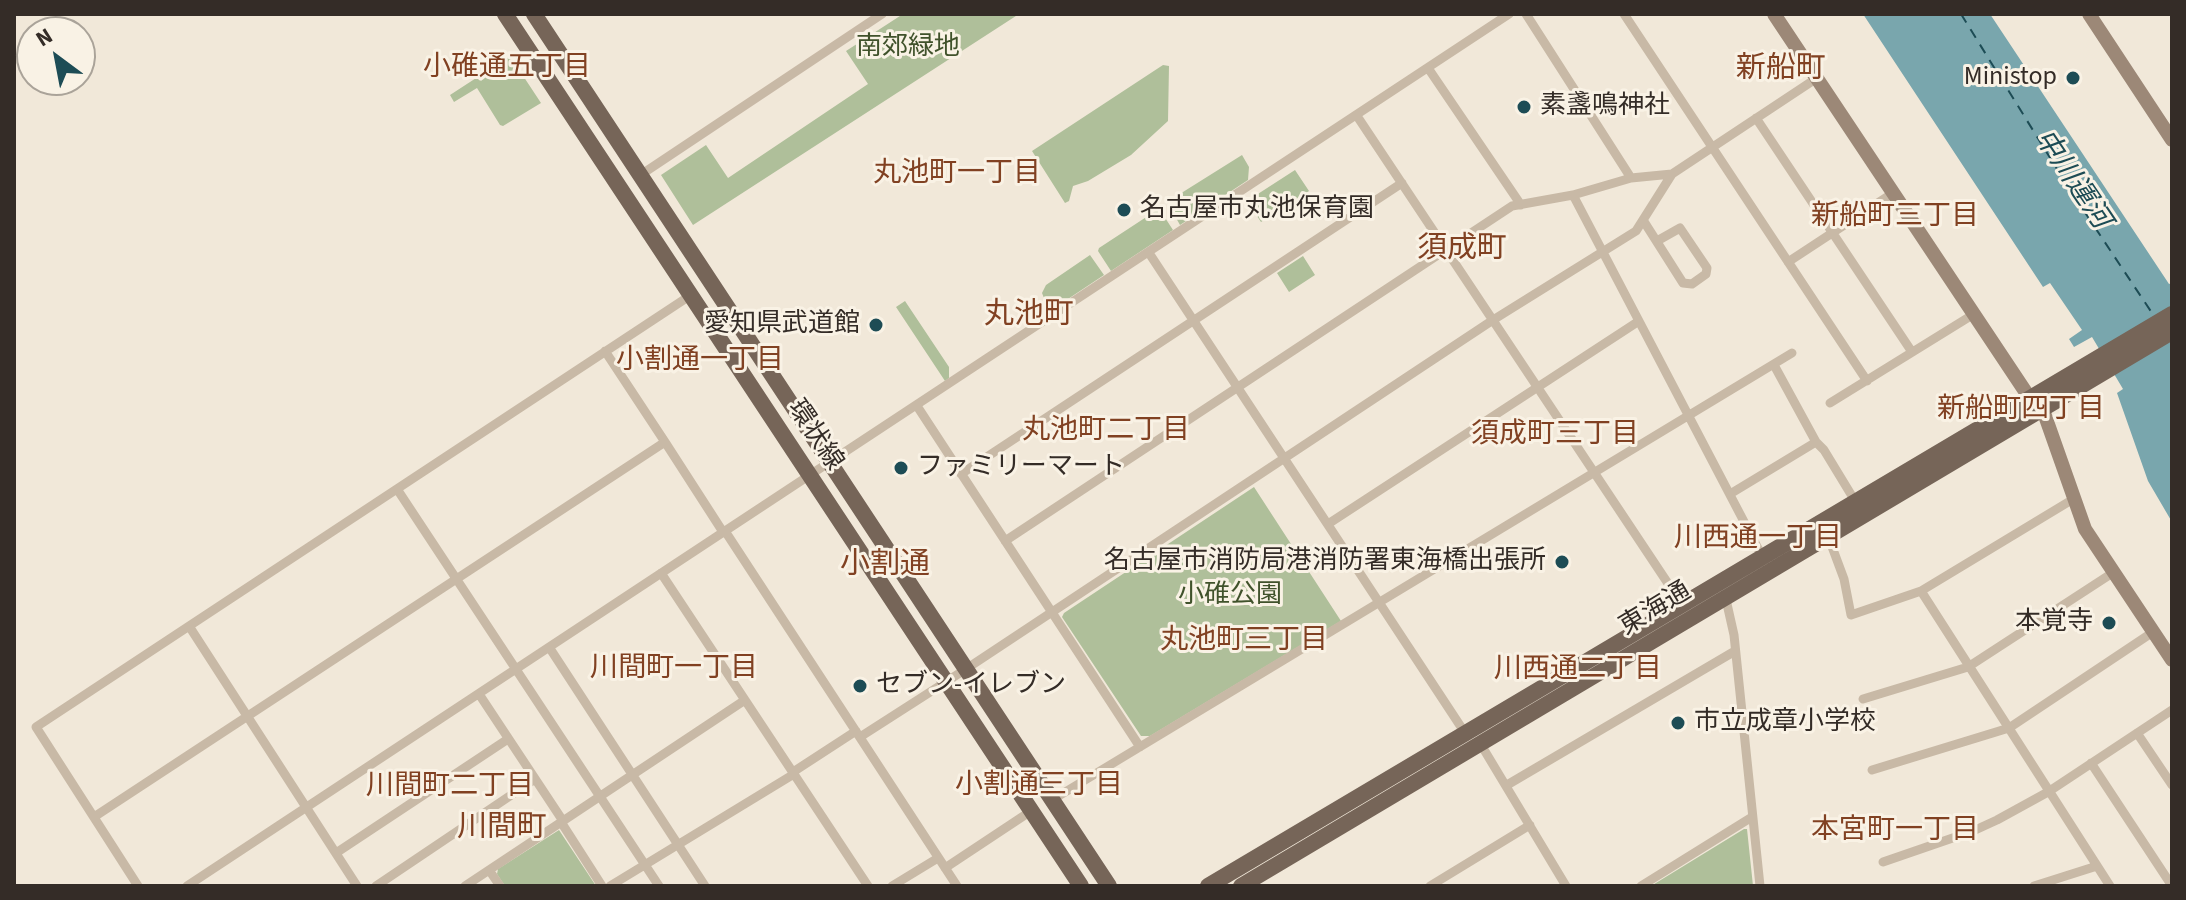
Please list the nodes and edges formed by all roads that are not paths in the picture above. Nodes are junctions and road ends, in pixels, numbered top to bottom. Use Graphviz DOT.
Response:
graph roads {
  1 [pos="505,14"];
  2 [pos="534,14"];
  3 [pos="882,14"];
  4 [pos="1509,14"];
  5 [pos="1526,14"];
  6 [pos="1774,14"];
  7 [pos="2089,14"];
  8 [pos="1627,15"];
  9 [pos="1428,68"];
  10 [pos="1817,78"];
  11 [pos="1357,116"];
  12 [pos="1756,118"];
  13 [pos="2172,140"];
  14 [pos="1712,147"];
  15 [pos="1672,174"];
  16 [pos="639,176"];
  17 [pos="1631,178"];
  18 [pos="1402,183"];
  19 [pos="1893,193"];
  20 [pos="1573,195"];
  21 [pos="1521,205"];
  22 [pos="1643,220"];
  23 [pos="1832,233"];
  24 [pos="1657,241"];
  25 [pos="1445,248"];
  26 [pos="1602,252"];
  27 [pos="1149,253"];
  28 [pos="1788,262"];
  29 [pos="691,295"];
  30 [pos="1974,314"];
  31 [pos="2172,314"];
  32 [pos="1193,320"];
  33 [pos="1493,320"];
  34 [pos="1639,321"];
  35 [pos="2172,332"];
  36 [pos="605,351"];
  37 [pos="1912,352"];
  38 [pos="1792,353"];
  39 [pos="1774,365"];
  40 [pos="2093,370"];
  41 [pos="1867,381"];
  42 [pos="1237,386"];
  43 [pos="1538,386"];
  44 [pos="2029,397"];
  45 [pos="1830,403"];
  46 [pos="917,406"];
  47 [pos="2043,410"];
  48 [pos="1689,416"];
  49 [pos="665,442"];
  50 [pos="1816,442"];
  51 [pos="1284,458"];
  52 [pos="830,464"];
  53 [pos="1595,473"];
  54 [pos="811,474"];
  55 [pos="961,474"];
  56 [pos="397,489"];
  57 [pos="1730,494"];
  58 [pos="2075,498"];
  59 [pos="1855,501"];
  60 [pos="1328,524"];
  61 [pos="724,531"];
  62 [pos="1828,536"];
  63 [pos="1005,541"];
  64 [pos="1762,556"];
  65 [pos="2114,572"];
  66 [pos="661,573"];
  67 [pos="457,579"];
  68 [pos="1723,580"];
  69 [pos="1921,591"];
  70 [pos="1725,597"];
  71 [pos="1380,604"];
  72 [pos="1686,610"];
  73 [pos="1052,613"];
  74 [pos="189,626"];
  75 [pos="2153,632"];
  76 [pos="549,647"];
  77 [pos="1735,651"];
  78 [pos="2172,660"];
  79 [pos="1968,667"];
  80 [pos="516,669"];
  81 [pos="966,669"];
  82 [pos="946,681"];
  83 [pos="479,694"];
  84 [pos="1863,699"];
  85 [pos="745,700"];
  86 [pos="2172,710"];
  87 [pos="248,716"];
  88 [pos="2009,728"];
  89 [pos="1465,733"];
  90 [pos="2137,733"];
  91 [pos="858,734"];
  92 [pos="508,739"];
  93 [pos="1480,743"];
  94 [pos="1140,747"];
  95 [pos="2091,763"];
  96 [pos="1872,770"];
  97 [pos="794,773"];
  98 [pos="633,775"];
  99 [pos="535,779"];
  100 [pos="1507,785"];
  101 [pos="2172,785"];
  102 [pos="2048,792"];
  103 [pos="600,796"];
  104 [pos="1052,800"];
  105 [pos="306,807"];
  106 [pos="1031,811"];
  107 [pos="94,817"];
  108 [pos="1752,817"];
  109 [pos="562,822"];
  110 [pos="1530,825"];
  111 [pos="678,844"];
  112 [pos="336,853"];
  113 [pos="938,858"];
  114 [pos="1883,862"];
  115 [pos="645,864"];
  116 [pos="2097,866"];
  117 [pos="945,868"];
  118 [pos="489,870"];
  119 [pos="138,886"];
  120 [pos="187,886"];
  121 [pos="357,886"];
  122 [pos="376,886"];
  123 [pos="465,886"];
  124 [pos="500,886"];
  125 [pos="602,886"];
  126 [pos="610,886"];
  127 [pos="659,886"];
  128 [pos="705,886"];
  129 [pos="868,886"];
  130 [pos="892,886"];
  131 [pos="957,886"];
  132 [pos="1081,886"];
  133 [pos="1109,886"];
  134 [pos="1208,886"];
  135 [pos="1241,886"];
  136 [pos="1430,886"];
  137 [pos="1566,886"];
  138 [pos="1641,886"];
  139 [pos="1760,886"];
  140 [pos="2034,886"];
  141 [pos="2110,886"];
  142 [pos="2172,886"];
  1 -- 29 [label="main road, 環状線"];
  2 -- 16 [label="main road, 環状線"];
  3 -- 16 [label="street"];
  4 -- 9 [label="street"];
  5 -- 17 [label="street"];
  6 -- 10 [label="street"];
  7 -- 13 [label="street"];
  8 -- 14 [label="street"];
  9 -- 11 [label="street"];
  9 -- 21 [label="street"];
  10 -- 12 [label="street"];
  10 -- 19 [label="street"];
  11 -- 18 [label="street"];
  11 -- 27 [label="street"];
  12 -- 14 [label="street"];
  12 -- 23 [label="street"];
  14 -- 15 [label="street"];
  14 -- 28 [label="street"];
  15 -- 17 [label="street"];
  15 -- 22 [label="street"];
  16 -- 52 [label="main road, 環状線"];
  17 -- 20 [label="street"];
  18 -- 25 [label="street"];
  18 -- 32 [label="street"];
  19 -- 23 [label="street"];
  19 -- 30 [label="street"];
  20 -- 21 [label="street"];
  20 -- 26 [label="street"];
  21 -- 25 [label="street"];
  22 -- 24 [label="street"];
  22 -- 26 [label="street"];
  23 -- 28 [label="street"];
  23 -- 37 [label="street"];
  24 -- 24 [label="street"];
  25 -- 33 [label="street"];
  25 -- 42 [label="street"];
  26 -- 33 [label="street"];
  26 -- 34 [label="street"];
  27 -- 32 [label="street"];
  27 -- 46 [label="street"];
  28 -- 41 [label="street"];
  29 -- 36 [label="street"];
  29 -- 54 [label="main road, 環状線"];
  30 -- 37 [label="street"];
  30 -- 44 [label="street"];
  31 -- 40 [label="main road"];
  32 -- 42 [label="street"];
  32 -- 55 [label="street"];
  33 -- 43 [label="street"];
  33 -- 51 [label="street"];
  34 -- 43 [label="street"];
  34 -- 48 [label="street"];
  35 -- 40 [label="main road"];
  36 -- 49 [label="street"];
  36 -- 56 [label="street"];
  37 -- 41 [label="street"];
  38 -- 39 [label="street"];
  39 -- 48 [label="street"];
  39 -- 50 [label="street"];
  40 -- 44 [label="main road"];
  40 -- 47 [label="main road, 東海通"];
  41 -- 45 [label="street"];
  42 -- 51 [label="street"];
  42 -- 63 [label="street"];
  43 -- 53 [label="street"];
  43 -- 60 [label="street"];
  44 -- 47 [label="street"];
  44 -- 59 [label="main road"];
  46 -- 52 [label="street"];
  46 -- 55 [label="street"];
  47 -- 58 [label="street"];
  47 -- 62 [label="main road, 東海通"];
  48 -- 53 [label="street"];
  48 -- 57 [label="street"];
  49 -- 61 [label="street"];
  49 -- 67 [label="street"];
  50 -- 57 [label="street"];
  50 -- 59 [label="street"];
  51 -- 60 [label="street"];
  51 -- 73 [label="street"];
  52 -- 54 [label="street"];
  52 -- 81 [label="main road, 環状線"];
  53 -- 71 [label="street"];
  53 -- 72 [label="street"];
  54 -- 61 [label="street"];
  54 -- 82 [label="main road, 環状線"];
  55 -- 63 [label="street"];
  56 -- 67 [label="street"];
  56 -- 74 [label="street"];
  57 -- 64 [label="street"];
  58 -- 65 [label="street"];
  58 -- 69 [label="street"];
  59 -- 64 [label="main road"];
  60 -- 71 [label="street"];
  61 -- 66 [label="street"];
  61 -- 91 [label="street"];
  62 -- 69 [label="street"];
  62 -- 70 [label="main road, 東海通"];
  63 -- 73 [label="street"];
  64 -- 68 [label="main road"];
  65 -- 75 [label="street"];
  65 -- 79 [label="street"];
  66 -- 76 [label="street"];
  66 -- 85 [label="street"];
  67 -- 80 [label="street"];
  67 -- 87 [label="street"];
  68 -- 70 [label="street"];
  68 -- 72 [label="main road"];
  69 -- 79 [label="street"];
  70 -- 72 [label="main road, 東海通"];
  70 -- 77 [label="street"];
  71 -- 89 [label="street"];
  71 -- 94 [label="street"];
  72 -- 89 [label="main road"];
  72 -- 93 [label="main road, 東海通"];
  73 -- 81 [label="street"];
  73 -- 94 [label="street"];
  74 -- 87 [label="street"];
  74 -- 107 [label="street"];
  75 -- 78 [label="street"];
  75 -- 88 [label="street"];
  76 -- 80 [label="street"];
  76 -- 98 [label="street"];
  77 -- 100 [label="street"];
  77 -- 108 [label="street"];
  79 -- 84 [label="street"];
  79 -- 88 [label="street"];
  80 -- 83 [label="street"];
  80 -- 103 [label="street"];
  81 -- 82 [label="street"];
  81 -- 104 [label="main road, 環状線"];
  82 -- 91 [label="street"];
  82 -- 106 [label="main road, 環状線"];
  83 -- 92 [label="street"];
  83 -- 105 [label="street"];
  85 -- 97 [label="street"];
  85 -- 98 [label="street"];
  86 -- 90 [label="street"];
  87 -- 105 [label="street"];
  87 -- 107 [label="street"];
  88 -- 96 [label="street"];
  88 -- 102 [label="street"];
  89 -- 134 [label="main road"];
  90 -- 95 [label="street"];
  90 -- 101 [label="street"];
  91 -- 97 [label="street"];
  91 -- 113 [label="street"];
  92 -- 99 [label="street"];
  92 -- 112 [label="street"];
  93 -- 100 [label="street"];
  93 -- 135 [label="main road, 東海通"];
  94 -- 104 [label="street"];
  95 -- 102 [label="street"];
  95 -- 142 [label="street"];
  97 -- 111 [label="street"];
  97 -- 129 [label="street"];
  98 -- 103 [label="street"];
  98 -- 111 [label="street"];
  99 -- 109 [label="street"];
  99 -- 122 [label="street"];
  100 -- 110 [label="street"];
  102 -- 114 [label="street"];
  102 -- 116 [label="street"];
  103 -- 109 [label="street"];
  103 -- 115 [label="street"];
  104 -- 133 [label="main road, 環状線"];
  105 -- 112 [label="street"];
  105 -- 120 [label="street"];
  106 -- 117 [label="street"];
  106 -- 132 [label="main road, 環状線"];
  107 -- 119 [label="street"];
  108 -- 138 [label="street"];
  108 -- 139 [label="street"];
  109 -- 118 [label="street"];
  109 -- 125 [label="street"];
  110 -- 136 [label="street"];
  110 -- 137 [label="street"];
  111 -- 115 [label="street"];
  111 -- 128 [label="street"];
  112 -- 121 [label="street"];
  113 -- 117 [label="street"];
  113 -- 130 [label="street"];
  115 -- 126 [label="street"];
  115 -- 127 [label="street"];
  116 -- 140 [label="street"];
  116 -- 141 [label="street"];
  117 -- 131 [label="street"];
  118 -- 123 [label="street"];
  118 -- 124 [label="street"];
}
